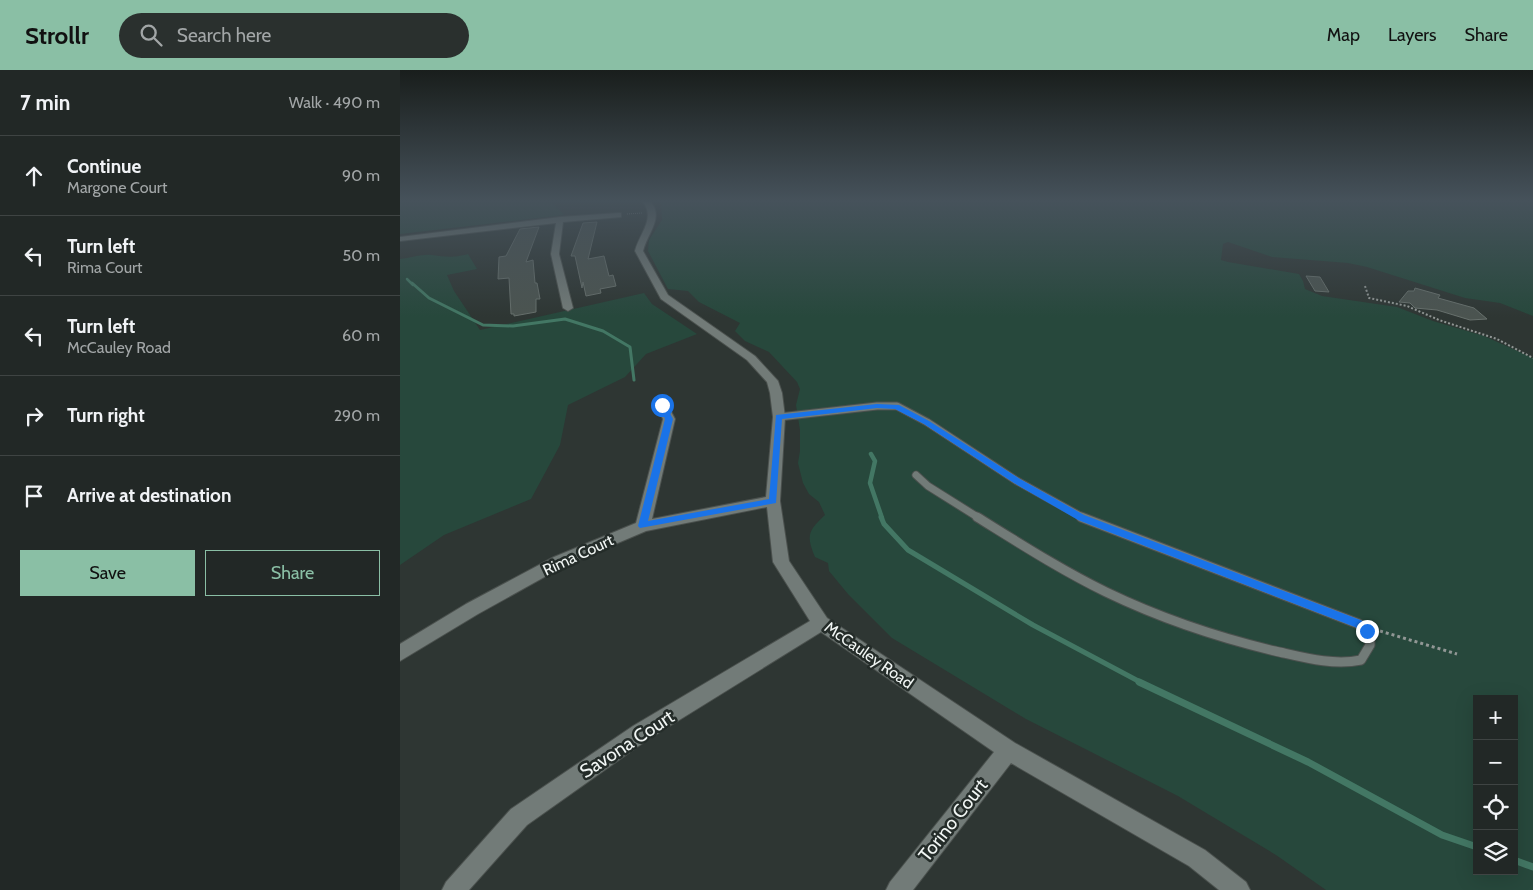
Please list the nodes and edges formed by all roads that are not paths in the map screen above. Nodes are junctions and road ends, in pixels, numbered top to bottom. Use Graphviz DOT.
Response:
graph roads {
  1 [pos="557,240"];
  2 [pos="642,240"];
  3 [pos="568,308"];
  4 [pos="662,405"];
  5 [pos="779,417"];
  6 [pos="916,475"];
  7 [pos="773,501"];
  8 [pos="643,526"];
  9 [pos="821,623"];
  10 [pos="400,654"];
  11 [pos="1008,750"];
  12 [pos="454,890"];
  13 [pos="898,890"];
  14 [pos="1238,890"];
  1 -- 3 [label="street"];
  2 -- 5 [label="street, McCauley Road"];
  4 -- 8 [label="street"];
  5 -- 6 [label="lane"];
  5 -- 7 [label="street, McCauley Road"];
  7 -- 8 [label="street, Rima Court"];
  7 -- 9 [label="street, McCauley Road"];
  8 -- 10 [label="street, Rima Court"];
  9 -- 11 [label="street, McCauley Road"];
  9 -- 12 [label="street, Savona Court"];
  11 -- 13 [label="street, Torino Court"];
  11 -- 14 [label="street, McCauley Road"];
}
